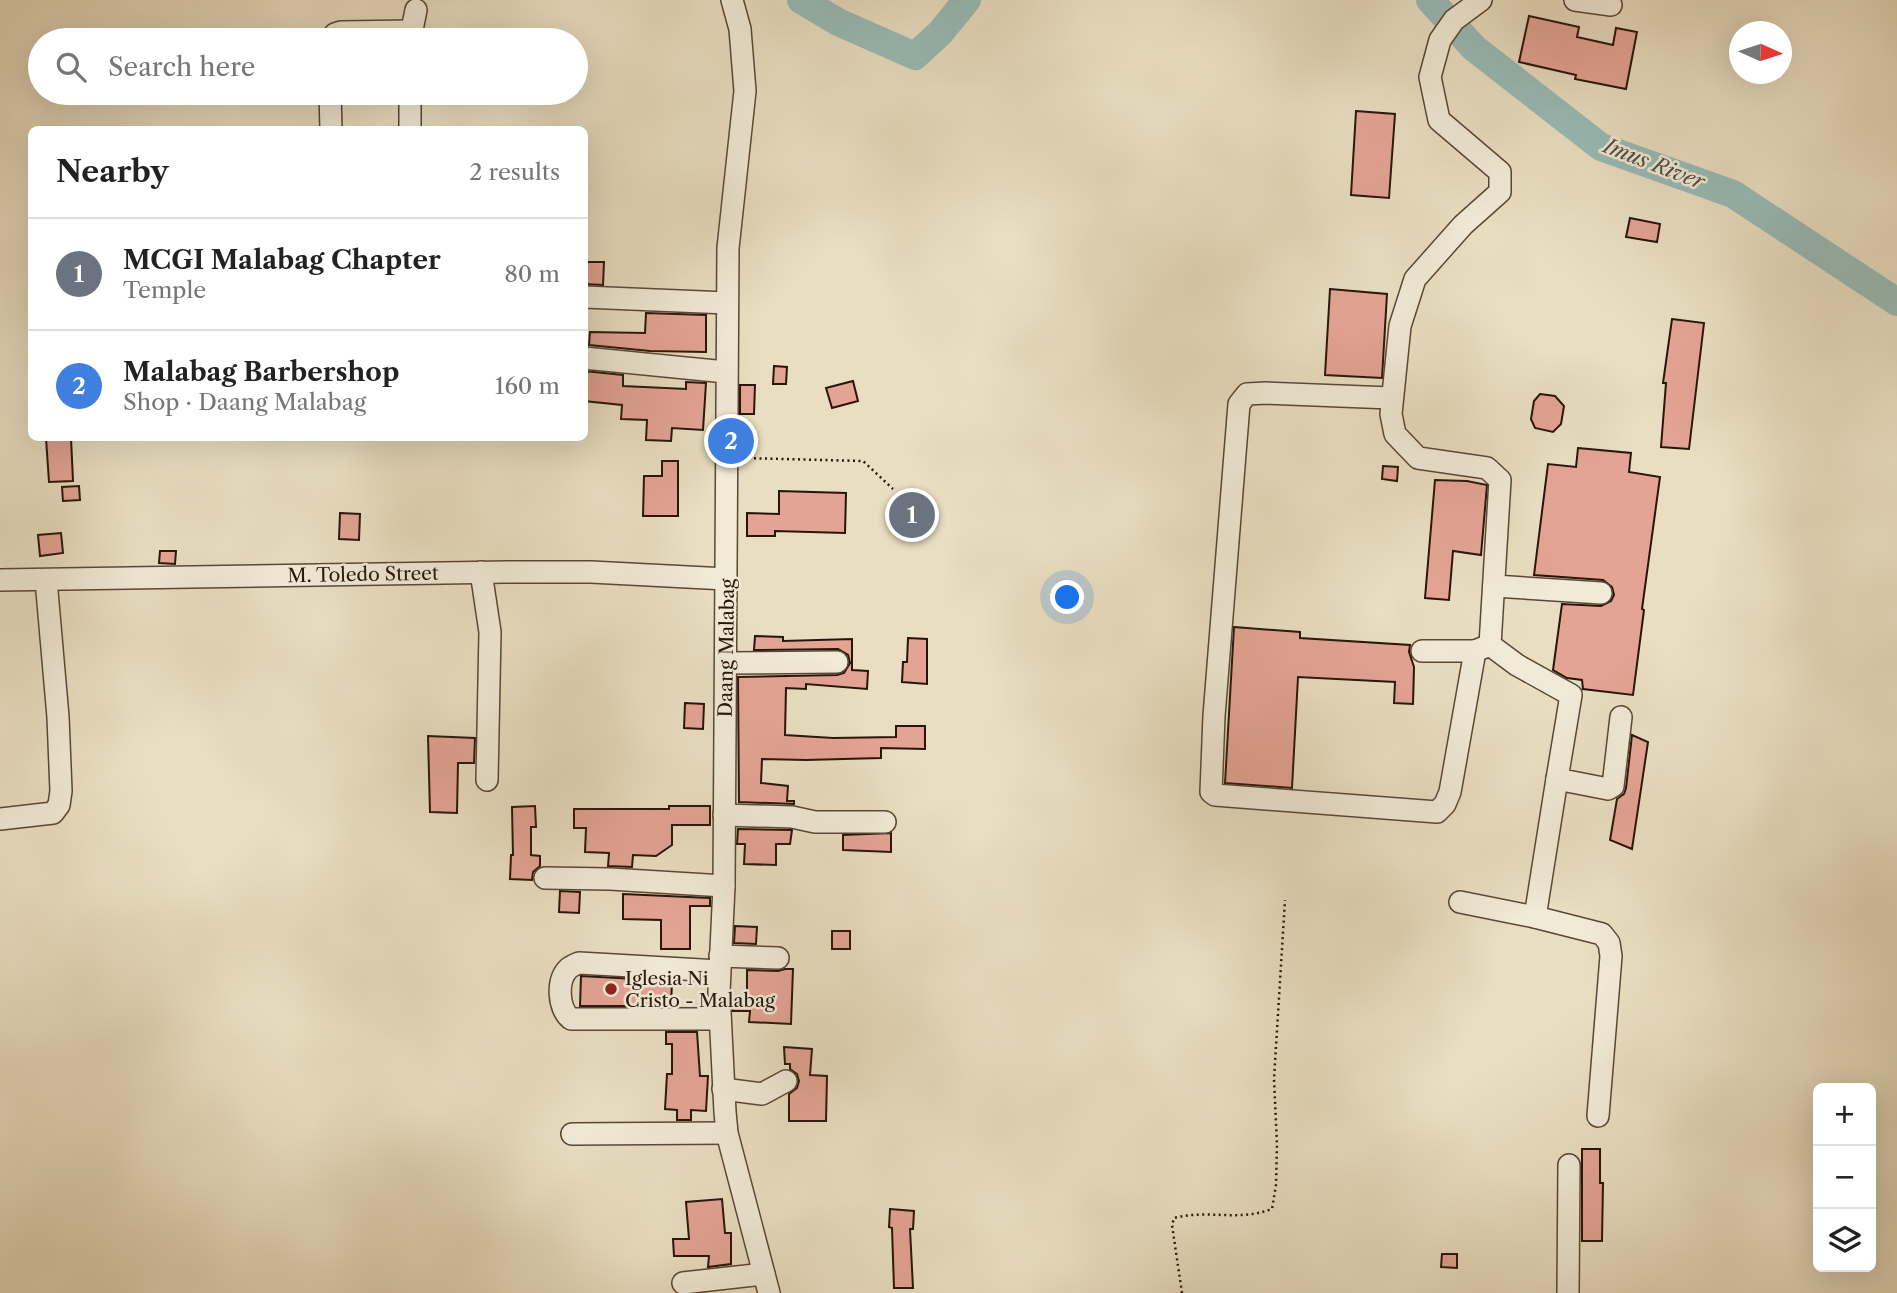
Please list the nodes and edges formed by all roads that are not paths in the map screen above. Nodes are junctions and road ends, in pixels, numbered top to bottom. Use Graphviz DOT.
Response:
graph roads {
  1 [pos="732,0"];
  2 [pos="1481,0"];
  3 [pos="1575,0"];
  4 [pos="1611,5"];
  5 [pos="416,10"];
  6 [pos="412,28"];
  7 [pos="330,105"];
  8 [pos="410,105"];
  9 [pos="331,126"];
  10 [pos="410,126"];
  11 [pos="588,297"];
  12 [pos="727,303"];
  13 [pos="588,358"];
  14 [pos="726,372"];
  15 [pos="1391,398"];
  16 [pos="481,572"];
  17 [pos="726,579"];
  18 [pos="0,580"];
  19 [pos="46,580"];
  20 [pos="1494,586"];
  21 [pos="1601,593"];
  22 [pos="1482,648"];
  23 [pos="1422,651"];
  24 [pos="837,662"];
  25 [pos="726,663"];
  26 [pos="1621,717"];
  27 [pos="1557,779"];
  28 [pos="487,780"];
  29 [pos="724,815"];
  30 [pos="0,819"];
  31 [pos="885,822"];
  32 [pos="545,878"];
  33 [pos="724,886"];
  34 [pos="1460,902"];
  35 [pos="1535,917"];
  36 [pos="778,958"];
  37 [pos="719,963"];
  38 [pos="720,1019"];
  39 [pos="786,1081"];
  40 [pos="723,1089"];
  41 [pos="1598,1116"];
  42 [pos="727,1133"];
  43 [pos="572,1134"];
  44 [pos="1569,1165"];
  45 [pos="683,1283"];
  46 [pos="766,1283"];
  47 [pos="1568,1293"];
  1 -- 12 [label="street, Daang Malabag"];
  2 -- 15 [label="street"];
  3 -- 4 [label="street"];
  5 -- 6 [label="street"];
  7 -- 9 [label="street"];
  8 -- 10 [label="street"];
  11 -- 12 [label="street"];
  12 -- 14 [label="street, Daang Malabag"];
  13 -- 14 [label="street"];
  14 -- 17 [label="street, Daang Malabag"];
  15 -- 20 [label="street"];
  15 -- 22 [label="street"];
  16 -- 17 [label="street, M. Toledo Street"];
  16 -- 19 [label="street, M. Toledo Street"];
  16 -- 28 [label="street"];
  17 -- 25 [label="street, Daang Malabag"];
  18 -- 19 [label="street, M. Toledo Street"];
  19 -- 30 [label="street"];
  20 -- 21 [label="street"];
  20 -- 22 [label="street"];
  22 -- 23 [label="street"];
  22 -- 27 [label="street"];
  24 -- 25 [label="street"];
  25 -- 29 [label="street, Daang Malabag"];
  26 -- 27 [label="street"];
  27 -- 35 [label="street"];
  29 -- 31 [label="street"];
  29 -- 33 [label="street, Daang Malabag"];
  32 -- 33 [label="street"];
  33 -- 37 [label="street, Daang Malabag"];
  34 -- 35 [label="street"];
  35 -- 41 [label="street"];
  36 -- 37 [label="street"];
  37 -- 38 [label="street, Daang Malabag"];
  37 -- 38 [label="street"];
  38 -- 40 [label="street, Daang Malabag"];
  39 -- 40 [label="street"];
  40 -- 42 [label="street, Daang Malabag"];
  42 -- 43 [label="street"];
  42 -- 46 [label="street, Daang Malabag"];
  44 -- 47 [label="street"];
  45 -- 46 [label="street"];
}
